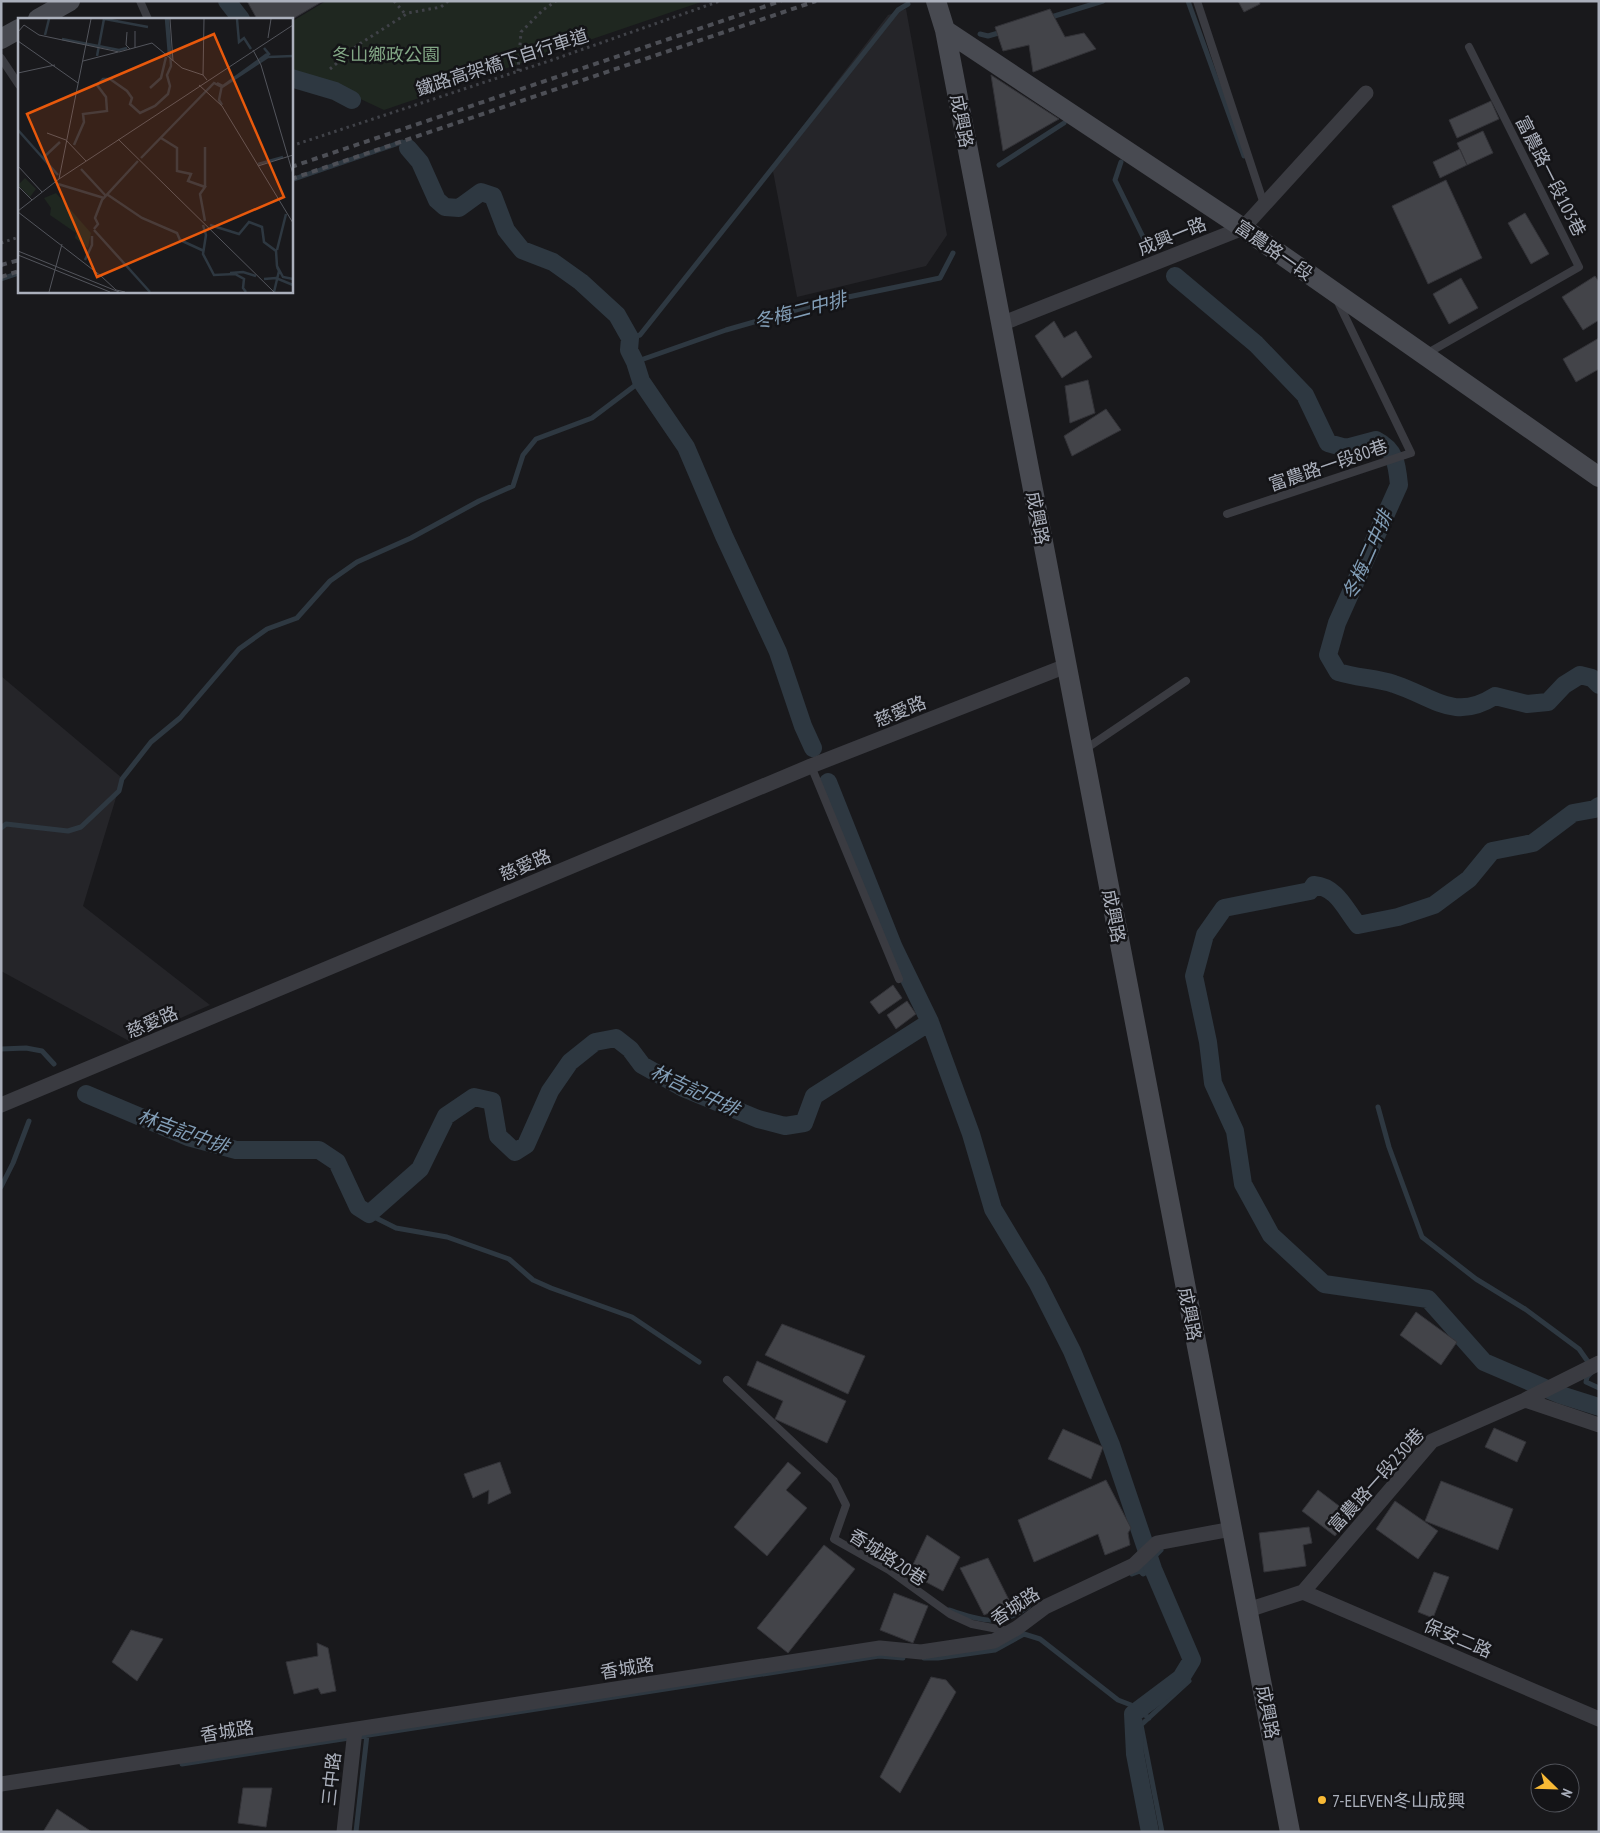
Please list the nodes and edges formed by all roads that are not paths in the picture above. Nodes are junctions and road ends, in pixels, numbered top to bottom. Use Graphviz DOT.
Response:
graph roads {
  1 [pos="70,1"];
  2 [pos="140,1"];
  3 [pos="936,1"];
  4 [pos="1197,1"];
  5 [pos="40,18"];
  6 [pos="148,18"];
  7 [pos="18,30"];
  8 [pos="945,30"];
  9 [pos="1,38"];
  10 [pos="1469,48"];
  11 [pos="1,58"];
  12 [pos="18,84"];
  13 [pos="1366,92"];
  14 [pos="1264,204"];
  15 [pos="1243,228"];
  16 [pos="1333,291"];
  17 [pos="1001,324"];
  18 [pos="1424,355"];
  19 [pos="1599,477"];
  20 [pos="1227,514"];
  21 [pos="1066,666"];
  22 [pos="1186,681"];
  23 [pos="1083,751"];
  24 [pos="811,766"];
  25 [pos="899,980"];
  26 [pos="1,1105"];
  27 [pos="1599,1363"];
  28 [pos="727,1380"];
  29 [pos="1525,1400"];
  30 [pos="1599,1425"];
  31 [pos="1232,1529"];
  32 [pos="1303,1592"];
  33 [pos="1248,1610"];
  34 [pos="1010,1632"];
  35 [pos="1599,1719"];
  36 [pos="355,1730"];
  37 [pos="1,1784"];
  38 [pos="344,1832"];
  39 [pos="1290,1832"];
  1 -- 5 [label="street"];
  2 -- 6 [label="lane"];
  3 -- 8 [label="street, 成興路"];
  4 -- 14 [label="lane"];
  7 -- 9 [label="street"];
  8 -- 15 [label="street, 富農路一段"];
  8 -- 17 [label="street, 成興路"];
  10 -- 18 [label="lane, 富農路一段103巷"];
  11 -- 12 [label="lane"];
  13 -- 14 [label="street, 成興一路"];
  14 -- 15 [label="street, 成興一路"];
  15 -- 16 [label="street, 富農路一段"];
  15 -- 17 [label="street, 成興一路"];
  16 -- 18 [label="street, 富農路一段"];
  16 -- 20 [label="lane, 富農路一段80巷"];
  17 -- 21 [label="street, 成興路"];
  18 -- 19 [label="street, 富農路一段"];
  21 -- 23 [label="street, 成興路"];
  21 -- 24 [label="street, 慈愛路"];
  22 -- 23 [label="lane"];
  23 -- 31 [label="street, 成興路"];
  24 -- 25 [label="lane"];
  24 -- 26 [label="street, 慈愛路"];
  27 -- 29 [label="street, 富農路一段230巷"];
  28 -- 34 [label="lane, 香城路20巷"];
  29 -- 30 [label="street"];
  29 -- 32 [label="street, 富農路一段230巷"];
  31 -- 33 [label="street, 成興路"];
  31 -- 34 [label="street, 香城路"];
  32 -- 33 [label="street"];
  32 -- 35 [label="street, 保安二路"];
  33 -- 39 [label="street, 成興路"];
  34 -- 36 [label="street, 香城路"];
  36 -- 37 [label="street, 香城路"];
  36 -- 38 [label="street, 三中路"];
}
